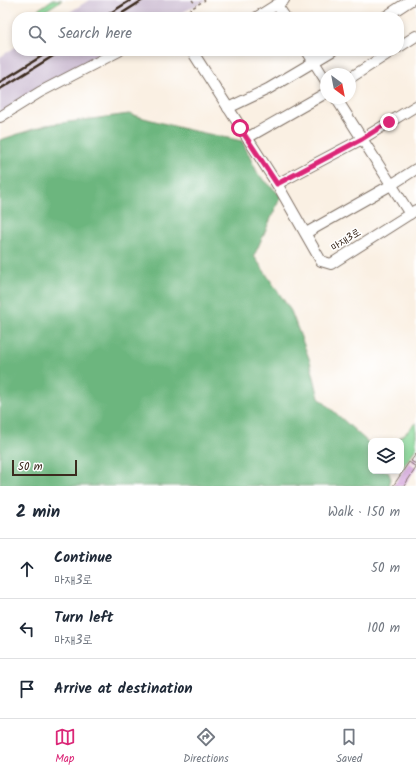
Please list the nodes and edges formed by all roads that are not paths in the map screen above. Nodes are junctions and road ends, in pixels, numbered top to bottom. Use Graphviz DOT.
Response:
graph roads {
  1 [pos="392,0"];
  2 [pos="411,0"];
  3 [pos="280,2"];
  4 [pos="397,9"];
  5 [pos="265,12"];
  6 [pos="283,12"];
  7 [pos="392,12"];
  8 [pos="416,36"];
  9 [pos="404,44"];
  10 [pos="109,56"];
  11 [pos="198,56"];
  12 [pos="310,56"];
  13 [pos="324,56"];
  14 [pos="384,56"];
  15 [pos="314,62"];
  16 [pos="320,72"];
  17 [pos="356,74"];
  18 [pos="320,96"];
  19 [pos="340,104"];
  20 [pos="416,106"];
  21 [pos="228,108"];
  22 [pos="0,117"];
  23 [pos="247,138"];
  24 [pos="362,139"];
  25 [pos="416,169"];
  26 [pos="277,184"];
  27 [pos="391,185"];
  28 [pos="413,212"];
  29 [pos="306,233"];
  1 -- 4 [label="street"];
  2 -- 4 [label="street"];
  3 -- 5 [label="street"];
  3 -- 6 [label="street"];
  4 -- 7 [label="street"];
  8 -- 9 [label="street"];
  10 -- 22 [label="street"];
  11 -- 21 [label="street, 마재3로"];
  12 -- 15 [label="street"];
  13 -- 15 [label="street"];
  14 -- 17 [label="street"];
  15 -- 16 [label="street"];
  15 -- 21 [label="street"];
  18 -- 23 [label="street"];
  19 -- 24 [label="street, 마재3로"];
  20 -- 24 [label="street"];
  21 -- 23 [label="street, 마재3로"];
  23 -- 26 [label="street, 마재3로"];
  24 -- 26 [label="street"];
  24 -- 27 [label="street, 마재3로"];
  25 -- 27 [label="street"];
  26 -- 29 [label="street, 마재3로"];
  27 -- 28 [label="street, 마재3로"];
  27 -- 29 [label="street"];
  28 -- 29 [label="street, 마재3로"];
}
